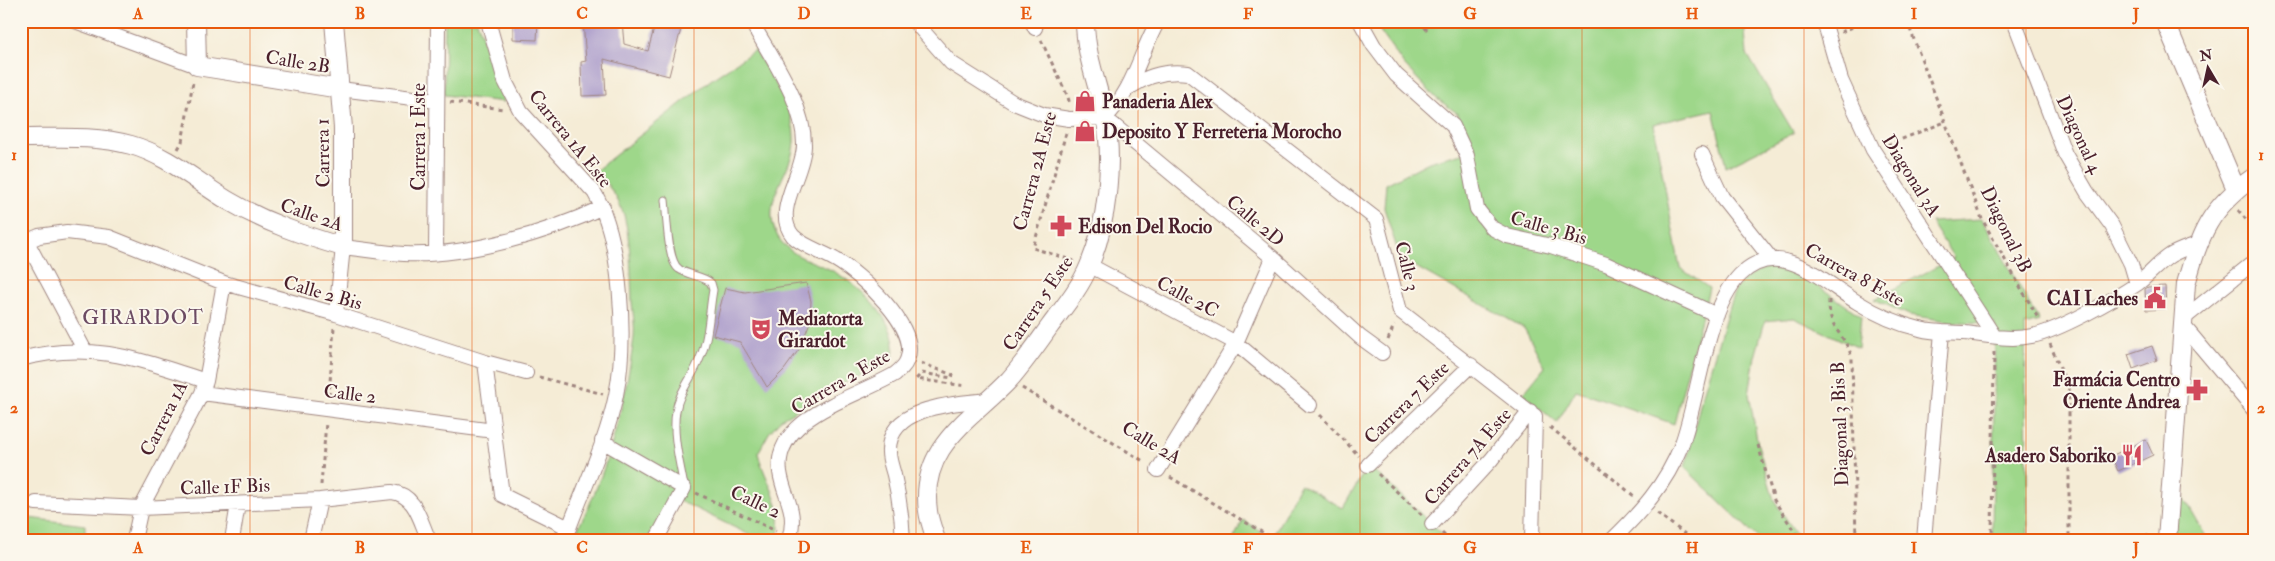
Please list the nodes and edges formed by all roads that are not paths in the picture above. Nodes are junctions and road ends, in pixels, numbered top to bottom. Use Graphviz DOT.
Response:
graph roads {
  1 [pos="75,21"];
  2 [pos="196,21"];
  3 [pos="334,21"];
  4 [pos="438,21"];
  5 [pos="488,21"];
  6 [pos="751,21"];
  7 [pos="914,21"];
  8 [pos="1085,21"];
  9 [pos="1158,21"];
  10 [pos="1360,21"];
  11 [pos="1824,21"];
  12 [pos="2014,21"];
  13 [pos="2165,21"];
  14 [pos="197,66"];
  15 [pos="1130,87"];
  16 [pos="340,89"];
  17 [pos="437,101"];
  18 [pos="1105,118"];
  19 [pos="21,138"];
  20 [pos="1702,154"];
  21 [pos="2254,177"];
  22 [pos="2232,193"];
  23 [pos="665,200"];
  24 [pos="603,207"];
  25 [pos="23,242"];
  26 [pos="2197,244"];
  27 [pos="343,247"];
  28 [pos="436,253"];
  29 [pos="1273,258"];
  30 [pos="1772,260"];
  31 [pos="2254,262"];
  32 [pos="1089,266"];
  33 [pos="224,283"];
  34 [pos="2137,284"];
  35 [pos="336,314"];
  36 [pos="1717,315"];
  37 [pos="2182,322"];
  38 [pos="1942,332"];
  39 [pos="1994,336"];
  40 [pos="1236,343"];
  41 [pos="85,351"];
  42 [pos="1382,353"];
  43 [pos="21,359"];
  44 [pos="485,362"];
  45 [pos="1471,365"];
  46 [pos="526,373"];
  47 [pos="204,387"];
  48 [pos="988,400"];
  49 [pos="1310,405"];
  50 [pos="2254,410"];
  51 [pos="1532,414"];
  52 [pos="494,431"];
  53 [pos="602,441"];
  54 [pos="1368,465"];
  55 [pos="1158,470"];
  56 [pos="684,488"];
  57 [pos="320,500"];
  58 [pos="36,503"];
  59 [pos="238,504"];
  60 [pos="140,508"];
  61 [pos="1432,524"];
  62 [pos="565,534"];
  63 [pos="789,539"];
  64 [pos="134,540"];
  65 [pos="232,540"];
  66 [pos="311,540"];
  67 [pos="429,540"];
  68 [pos="656,540"];
  69 [pos="903,540"];
  70 [pos="936,540"];
  71 [pos="1532,540"];
  72 [pos="1612,540"];
  73 [pos="1924,540"];
  74 [pos="2166,540"];
  1 -- 14 [label="street, Calle 2B"];
  2 -- 14 [label="street"];
  3 -- 16 [label="street, Carrera 1"];
  4 -- 17 [label="street, Carrera 1 Este"];
  5 -- 24 [label="street, Carrera 1A Este"];
  6 -- 63 [label="street, Carrera 2 Este"];
  7 -- 18 [label="street"];
  8 -- 18 [label="street, Carrera 5 Este"];
  9 -- 15 [label="street"];
  10 -- 36 [label="street, Calle 3 Bis"];
  11 -- 39 [label="street, Diagonal 3A"];
  12 -- 34 [label="street, Diagonal 4"];
  13 -- 22 [label="street"];
  14 -- 16 [label="street, Calle 2B"];
  15 -- 18 [label="street"];
  15 -- 45 [label="street, Calle 3"];
  16 -- 17 [label="street, Calle 2B"];
  16 -- 27 [label="street, Carrera 1"];
  17 -- 28 [label="street, Carrera 1 Este"];
  18 -- 29 [label="street, Calle 2D"];
  18 -- 32 [label="street, Carrera 5 Este"];
  19 -- 27 [label="street, Calle 2A"];
  20 -- 30 [label="street"];
  21 -- 22 [label="street"];
  22 -- 26 [label="street"];
  23 -- 56 [label="lane"];
  24 -- 28 [label="street, Calle 2A"];
  24 -- 53 [label="street, Carrera 1A Este"];
  25 -- 33 [label="street, Calle 2 Bis"];
  25 -- 41 [label="street"];
  26 -- 34 [label="street, Carrera 8 Este"];
  26 -- 37 [label="street"];
  27 -- 28 [label="street, Calle 2A"];
  27 -- 35 [label="street, Carrera 1"];
  29 -- 40 [label="street"];
  29 -- 42 [label="street, Calle 2D"];
  30 -- 36 [label="street, Carrera 8 Este"];
  30 -- 38 [label="street, Carrera 8 Este"];
  31 -- 37 [label="street"];
  32 -- 40 [label="street, Calle 2C"];
  32 -- 48 [label="street, Carrera 5 Este"];
  33 -- 35 [label="street, Calle 2 Bis"];
  33 -- 47 [label="street, Carrera 1A"];
  34 -- 39 [label="street, Carrera 8 Este"];
  35 -- 44 [label="street, Calle 2 Bis"];
  36 -- 72 [label="street, Carrera 8 Este"];
  37 -- 50 [label="street"];
  37 -- 74 [label="street"];
  38 -- 39 [label="street, Carrera 8 Este"];
  38 -- 73 [label="street"];
  40 -- 49 [label="street, Calle 2C"];
  40 -- 55 [label="street"];
  41 -- 43 [label="street, Calle 2"];
  41 -- 47 [label="street, Calle 2"];
  44 -- 46 [label="street, Calle 2 Bis"];
  44 -- 52 [label="street"];
  45 -- 51 [label="street, Calle 3"];
  45 -- 54 [label="street, Carrera 7 Este"];
  47 -- 52 [label="street, Calle 2"];
  47 -- 60 [label="street, Carrera 1A"];
  48 -- 69 [label="street"];
  48 -- 70 [label="street, Carrera 5 Este"];
  51 -- 61 [label="street, Carrera 7A Este"];
  51 -- 71 [label="street"];
  52 -- 62 [label="street"];
  53 -- 56 [label="street"];
  53 -- 62 [label="street, Carrera 1A Este"];
  56 -- 68 [label="street"];
  57 -- 59 [label="street, Calle 1F Bis"];
  57 -- 66 [label="street"];
  57 -- 67 [label="street, Calle 1F Bis"];
  58 -- 60 [label="street, Calle 1F Bis"];
  59 -- 60 [label="street, Calle 1F Bis"];
  59 -- 65 [label="street"];
  60 -- 64 [label="street, Carrera 1A"];
}
